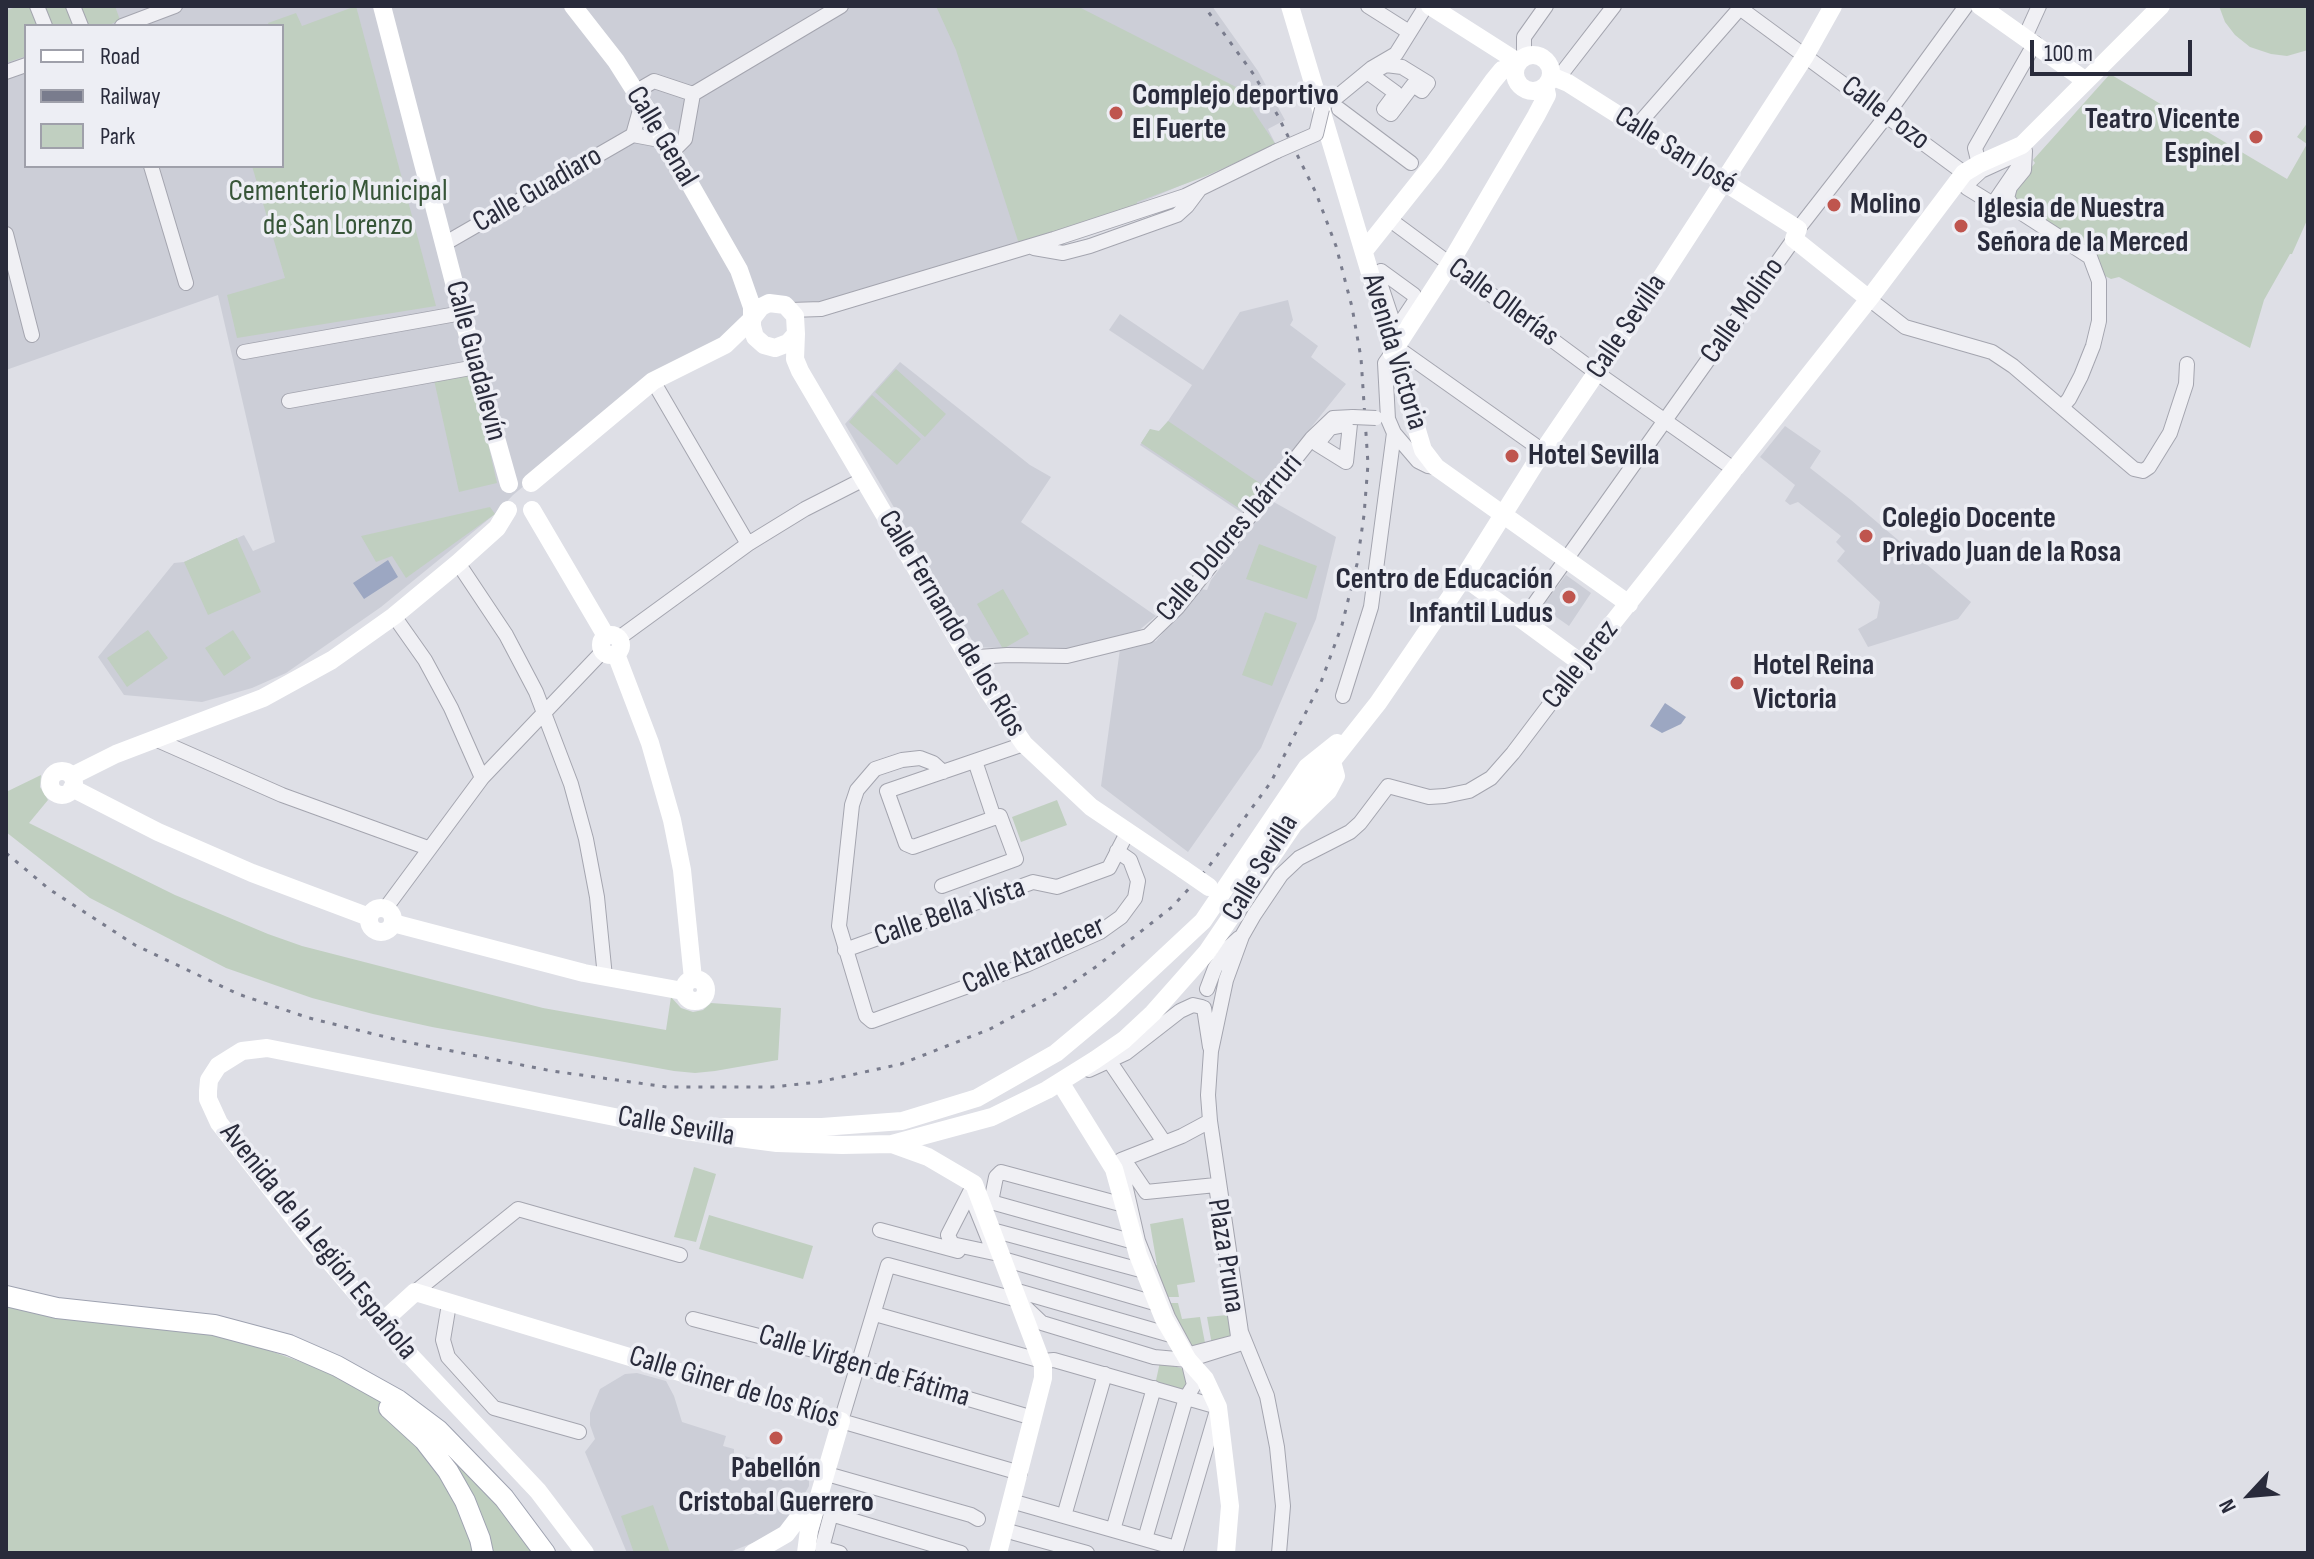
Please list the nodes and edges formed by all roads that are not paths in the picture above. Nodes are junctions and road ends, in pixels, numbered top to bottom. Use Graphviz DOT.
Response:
graph roads {
  1 [pos="175,6"];
  2 [pos="382,6"];
  3 [pos="573,6"];
  4 [pos="841,6"];
  5 [pos="1290,6"];
  6 [pos="1368,6"];
  7 [pos="1428,6"];
  8 [pos="1546,6"];
  9 [pos="1614,6"];
  10 [pos="1833,6"];
  11 [pos="1966,6"];
  12 [pos="1980,6"];
  13 [pos="2039,6"];
  14 [pos="2161,6"];
  15 [pos="1738,7"];
  16 [pos="129,17"];
  17 [pos="1409,32"];
  18 [pos="2030,40"];
  19 [pos="1805,56"];
  20 [pos="1519,62"];
  21 [pos="1549,79"];
  22 [pos="2086,81"];
  23 [pos="1428,83"];
  24 [pos="693,94"];
  25 [pos="638,97"];
  26 [pos="1333,105"];
  27 [pos="1887,114"];
  28 [pos="1636,127"];
  29 [pos="1322,133"];
  30 [pos="633,135"];
  31 [pos="2022,145"];
  32 [pos="668,146"];
  33 [pos="1411,163"];
  34 [pos="152,168"];
  35 [pos="1970,175"];
  36 [pos="1723,180"];
  37 [pos="1389,219"];
  38 [pos="6,234"];
  39 [pos="1796,234"];
  40 [pos="444,244"];
  41 [pos="1364,251"];
  42 [pos="1449,265"];
  43 [pos="741,274"];
  44 [pos="186,283"];
  45 [pos="1869,299"];
  46 [pos="462,313"];
  47 [pos="754,317"];
  48 [pos="790,318"];
  49 [pos="32,335"];
  50 [pos="725,345"];
  51 [pos="766,346"];
  52 [pos="1394,350"];
  53 [pos="244,352"];
  54 [pos="2187,364"];
  55 [pos="476,367"];
  56 [pos="800,371"];
  57 [pos="1597,373"];
  58 [pos="653,381"];
  59 [pos="289,401"];
  60 [pos="2062,407"];
  61 [pos="1667,421"];
  62 [pos="1386,423"];
  63 [pos="1416,451"];
  64 [pos="1543,451"];
  65 [pos="1735,470"];
  66 [pos="864,479"];
  67 [pos="531,483"];
  68 [pos="509,484"];
  69 [pos="508,510"];
  70 [pos="532,510"];
  71 [pos="1504,516"];
  72 [pos="748,544"];
  73 [pos="1567,559"];
  74 [pos="458,563"];
  75 [pos="1464,577"];
  76 [pos="1629,604"];
  77 [pos="394,616"];
  78 [pos="1523,620"];
  79 [pos="611,645"];
  80 [pos="970,660"];
  81 [pos="1581,663"];
  82 [pos="1343,696"];
  83 [pos="544,710"];
  84 [pos="1361,724"];
  85 [pos="155,739"];
  86 [pos="1024,744"];
  87 [pos="975,761"];
  88 [pos="1329,762"];
  89 [pos="1306,771"];
  90 [pos="943,772"];
  91 [pos="482,778"];
  92 [pos="994,818"];
  93 [pos="1127,833"];
  94 [pos="428,848"];
  95 [pos="1117,851"];
  96 [pos="942,886"];
  97 [pos="1215,891"];
  98 [pos="382,917"];
  99 [pos="1242,936"];
  100 [pos="845,950"];
  101 [pos="605,977"];
  102 [pos="1207,989"];
  103 [pos="1222,1003"];
  104 [pos="1203,1007"];
  105 [pos="1180,1011"];
  106 [pos="1205,1024"];
  107 [pos="1211,1051"];
  108 [pos="1110,1062"];
  109 [pos="1066,1078"];
  110 [pos="1011,1079"];
  111 [pos="981,1096"];
  112 [pos="1022,1102"];
  113 [pos="594,1112"];
  114 [pos="927,1114"];
  115 [pos="992,1117"];
  116 [pos="1210,1121"];
  117 [pos="914,1139"];
  118 [pos="1164,1142"];
  119 [pos="892,1144"];
  120 [pos="928,1157"];
  121 [pos="1114,1169"];
  122 [pos="987,1205"];
  123 [pos="1124,1205"];
  124 [pos="880,1230"];
  125 [pos="992,1230"];
  126 [pos="1134,1242"];
  127 [pos="680,1255"];
  128 [pos="1000,1259"];
  129 [pos="1144,1271"];
  130 [pos="415,1292"];
  131 [pos="1016,1295"];
  132 [pos="6,1296"];
  133 [pos="449,1304"];
  134 [pos="1158,1304"];
  135 [pos="875,1314"];
  136 [pos="693,1319"];
  137 [pos="382,1322"];
  138 [pos="1174,1336"];
  139 [pos="1245,1342"];
  140 [pos="1189,1357"];
  141 [pos="1042,1361"];
  142 [pos="337,1366"];
  143 [pos="857,1366"];
  144 [pos="1105,1374"];
  145 [pos="1154,1388"];
  146 [pos="1186,1398"];
  147 [pos="1218,1407"];
  148 [pos="1033,1418"];
  149 [pos="841,1421"];
  150 [pos="579,1432"];
  151 [pos="1020,1473"];
  152 [pos="827,1474"];
  153 [pos="1011,1501"];
  154 [pos="815,1507"];
  155 [pos="1064,1516"];
  156 [pos="978,1519"];
  157 [pos="1004,1530"];
  158 [pos="1113,1530"];
  159 [pos="1145,1539"];
  160 [pos="1177,1551"];
  161 [pos="483,1553"];
  162 [pos="545,1553"];
  163 [pos="585,1553"];
  164 [pos="753,1553"];
  165 [pos="806,1553"];
  166 [pos="840,1553"];
  167 [pos="961,1553"];
  168 [pos="998,1553"];
  169 [pos="1087,1553"];
  170 [pos="1219,1553"];
  171 [pos="1226,1553"];
  172 [pos="1279,1553"];
  1 -- 16 [label="street"];
  2 -- 40 [label="main road, Calle Guadalevín"];
  3 -- 25 [label="main road, Calle Genal"];
  4 -- 24 [label="street"];
  5 -- 26 [label="main road, Avenida Victoria"];
  6 -- 17 [label="street"];
  7 -- 17 [label="street"];
  7 -- 20 [label="main road"];
  8 -- 20 [label="street"];
  9 -- 21 [label="street"];
  10 -- 19 [label="main road, Calle Sevilla"];
  11 -- 27 [label="street, Calle Molino"];
  12 -- 18 [label="main road"];
  13 -- 18 [label="street"];
  14 -- 22 [label="main road"];
  15 -- 19 [label="street, Calle Pozo"];
  15 -- 28 [label="street"];
  17 -- 26 [label="street"];
  18 -- 22 [label="main road"];
  18 -- 35 [label="street"];
  19 -- 27 [label="street, Calle Pozo"];
  19 -- 36 [label="main road, Calle Sevilla"];
  20 -- 21 [label="main road"];
  20 -- 21 [label="main road"];
  20 -- 37 [label="main road"];
  21 -- 28 [label="main road, Calle San José"];
  21 -- 42 [label="main road"];
  22 -- 31 [label="main road"];
  23 -- 23 [label="street"];
  24 -- 25 [label="street"];
  24 -- 32 [label="street"];
  25 -- 30 [label="street, Calle Guadiaro"];
  25 -- 32 [label="main road, Calle Genal"];
  26 -- 29 [label="main road, Avenida Victoria"];
  26 -- 33 [label="street"];
  27 -- 35 [label="street, Calle Pozo"];
  27 -- 39 [label="street, Calle Molino"];
  28 -- 36 [label="main road, Calle San José"];
  29 -- 41 [label="main road, Avenida Victoria"];
  29 -- 48 [label="street, bridge"];
  30 -- 32 [label="street, Calle Guadiaro"];
  30 -- 40 [label="street, Calle Guadiaro"];
  31 -- 35 [label="main road"];
  31 -- 60 [label="street"];
  32 -- 43 [label="main road, Calle Genal"];
  34 -- 44 [label="street"];
  35 -- 45 [label="main road, Calle Jerez"];
  36 -- 39 [label="main road, Calle San José"];
  36 -- 57 [label="main road, Calle Sevilla"];
  37 -- 41 [label="main road"];
  37 -- 42 [label="street, Calle Ollerías"];
  38 -- 49 [label="street"];
  39 -- 45 [label="main road, Calle San José"];
  39 -- 61 [label="street, Calle Molino"];
  40 -- 46 [label="main road, Calle Guadalevín"];
  41 -- 52 [label="main road, Avenida Victoria"];
  42 -- 52 [label="main road"];
  42 -- 57 [label="street, Calle Ollerías"];
  43 -- 47 [label="main road, Calle Genal"];
  43 -- 48 [label="main road, Calle Genal"];
  45 -- 60 [label="street"];
  45 -- 65 [label="main road, Calle Jerez"];
  46 -- 53 [label="street"];
  46 -- 55 [label="main road, Calle Guadalevín"];
  47 -- 48 [label="main road"];
  47 -- 50 [label="main road"];
  47 -- 51 [label="main road"];
  48 -- 51 [label="main road"];
  48 -- 56 [label="main road, Calle Fernando de los Ríos"];
  50 -- 51 [label="main road"];
  50 -- 58 [label="main road"];
  51 -- 56 [label="main road, Calle Fernando de los Ríos"];
  52 -- 62 [label="street"];
  52 -- 63 [label="main road, Avenida Victoria"];
  52 -- 64 [label="street"];
  54 -- 60 [label="street"];
  55 -- 59 [label="street"];
  55 -- 68 [label="main road, Calle Guadalevín"];
  56 -- 66 [label="main road, Calle Fernando de los Ríos"];
  57 -- 61 [label="street, Calle Ollerías"];
  57 -- 64 [label="main road, Calle Sevilla"];
  58 -- 67 [label="main road"];
  58 -- 72 [label="street"];
  61 -- 65 [label="street, Calle Ollerías"];
  61 -- 73 [label="street, Calle Molino"];
  62 -- 63 [label="street"];
  62 -- 80 [label="street, Calle Dolores Ibárruri, bridge"];
  62 -- 82 [label="street"];
  63 -- 71 [label="main road, Avenida Victoria"];
  64 -- 71 [label="main road, Calle Sevilla"];
  65 -- 76 [label="main road, Calle Jerez"];
  66 -- 72 [label="street"];
  66 -- 80 [label="main road, Calle Fernando de los Ríos"];
  67 -- 68 [label="main road"];
  67 -- 70 [label="main road"];
  68 -- 69 [label="main road"];
  69 -- 70 [label="main road"];
  69 -- 74 [label="main road"];
  70 -- 79 [label="main road"];
  71 -- 73 [label="main road, Avenida Victoria"];
  71 -- 75 [label="main road, Calle Sevilla"];
  72 -- 79 [label="street"];
  73 -- 76 [label="main road, Avenida Victoria"];
  73 -- 78 [label="street, Calle Molino"];
  74 -- 77 [label="main road"];
  74 -- 83 [label="street"];
  75 -- 78 [label="main road"];
  75 -- 84 [label="main road, Calle Sevilla"];
  76 -- 81 [label="main road, Calle Jerez"];
  77 -- 85 [label="main road"];
  77 -- 91 [label="street"];
  78 -- 81 [label="main road"];
  79 -- 83 [label="street"];
  79 -- 101 [label="main road"];
  80 -- 86 [label="main road, Calle Fernando de los Ríos"];
  81 -- 99 [label="street, Calle Jerez"];
  83 -- 91 [label="street"];
  83 -- 101 [label="street"];
  84 -- 88 [label="main road, Calle Sevilla"];
  84 -- 89 [label="main road, Calle Sevilla"];
  85 -- 94 [label="street"];
  85 -- 98 [label="main road"];
  86 -- 87 [label="street"];
  86 -- 93 [label="main road, Calle Fernando de los Ríos"];
  87 -- 90 [label="street"];
  87 -- 92 [label="street"];
  88 -- 89 [label="main road"];
  88 -- 109 [label="main road, Calle Sevilla"];
  89 -- 97 [label="main road, Calle Sevilla"];
  90 -- 92 [label="street"];
  90 -- 100 [label="street"];
  91 -- 94 [label="street"];
  92 -- 96 [label="street"];
  93 -- 95 [label="street, Calle Bella Vista"];
  93 -- 97 [label="main road, Calle Fernando de los Ríos, bridge"];
  94 -- 98 [label="street"];
  95 -- 100 [label="street, Calle Bella Vista"];
  95 -- 100 [label="street, Calle Atardecer"];
  97 -- 110 [label="main road, Calle Sevilla"];
  98 -- 101 [label="main road"];
  99 -- 102 [label="street, Calle Jerez"];
  99 -- 103 [label="street, Calle Jerez"];
  102 -- 103 [label="street"];
  102 -- 104 [label="street"];
  103 -- 104 [label="street"];
  103 -- 107 [label="street, Calle Jerez"];
  104 -- 105 [label="street"];
  104 -- 106 [label="street"];
  105 -- 106 [label="street"];
  105 -- 108 [label="street"];
  106 -- 107 [label="street"];
  107 -- 116 [label="street"];
  108 -- 109 [label="street"];
  108 -- 118 [label="street"];
  109 -- 112 [label="main road, Calle Sevilla"];
  109 -- 121 [label="main road"];
  110 -- 111 [label="main road, Calle Sevilla"];
  110 -- 112 [label="main road"];
  111 -- 114 [label="main road, Calle Sevilla"];
  111 -- 115 [label="main road"];
  112 -- 115 [label="main road, Calle Sevilla"];
  113 -- 114 [label="main road, Calle Sevilla"];
  113 -- 119 [label="main road, Calle Sevilla"];
  113 -- 137 [label="main road, Avenida de la Legión Española"];
  114 -- 117 [label="main road"];
  115 -- 117 [label="main road, Calle Sevilla"];
  116 -- 118 [label="street"];
  116 -- 139 [label="street"];
  117 -- 119 [label="main road, Calle Sevilla"];
  117 -- 120 [label="main road"];
  118 -- 121 [label="street"];
  119 -- 120 [label="main road"];
  120 -- 122 [label="main road"];
  121 -- 123 [label="main road"];
  122 -- 123 [label="street"];
  122 -- 125 [label="main road"];
  122 -- 126 [label="street"];
  123 -- 126 [label="main road"];
  124 -- 128 [label="street"];
  125 -- 128 [label="main road"];
  125 -- 129 [label="street"];
  126 -- 129 [label="main road"];
  127 -- 130 [label="street"];
  128 -- 131 [label="main road"];
  128 -- 134 [label="street"];
  129 -- 134 [label="main road"];
  130 -- 133 [label="main road, Calle Giner de los Ríos"];
  130 -- 137 [label="main road"];
  131 -- 135 [label="street"];
  131 -- 138 [label="street"];
  131 -- 140 [label="street"];
  131 -- 141 [label="main road"];
  132 -- 142 [label="main road"];
  133 -- 149 [label="main road, Calle Giner de los Ríos"];
  133 -- 150 [label="street"];
  134 -- 138 [label="main road"];
  135 -- 141 [label="street"];
  135 -- 143 [label="street"];
  136 -- 143 [label="street, Calle Virgen de Fátima"];
  137 -- 163 [label="main road, Avenida de la Legión Española"];
  138 -- 140 [label="main road"];
  139 -- 140 [label="street"];
  139 -- 172 [label="street"];
  140 -- 140 [label="street, Plaza Pruna"];
  140 -- 146 [label="street"];
  140 -- 147 [label="main road"];
  141 -- 144 [label="street"];
  141 -- 148 [label="main road"];
  142 -- 161 [label="main road"];
  142 -- 162 [label="main road"];
  143 -- 148 [label="street, Calle Virgen de Fátima"];
  143 -- 149 [label="street"];
  144 -- 145 [label="street"];
  144 -- 155 [label="street"];
  145 -- 146 [label="street"];
  145 -- 158 [label="street"];
  146 -- 147 [label="street"];
  146 -- 159 [label="street"];
  147 -- 160 [label="street"];
  147 -- 171 [label="main road"];
  148 -- 151 [label="main road"];
  149 -- 151 [label="street, Calle Giner de los Ríos"];
  149 -- 152 [label="main road"];
  151 -- 153 [label="main road"];
  152 -- 154 [label="main road"];
  152 -- 156 [label="street"];
  153 -- 155 [label="street"];
  153 -- 157 [label="main road"];
  154 -- 164 [label="main road"];
  154 -- 165 [label="main road"];
  155 -- 158 [label="street"];
  157 -- 168 [label="main road"];
  157 -- 169 [label="street"];
  158 -- 159 [label="street"];
  159 -- 160 [label="street"];
  160 -- 170 [label="street"];
  166 -- 167 [label="street"];
}
